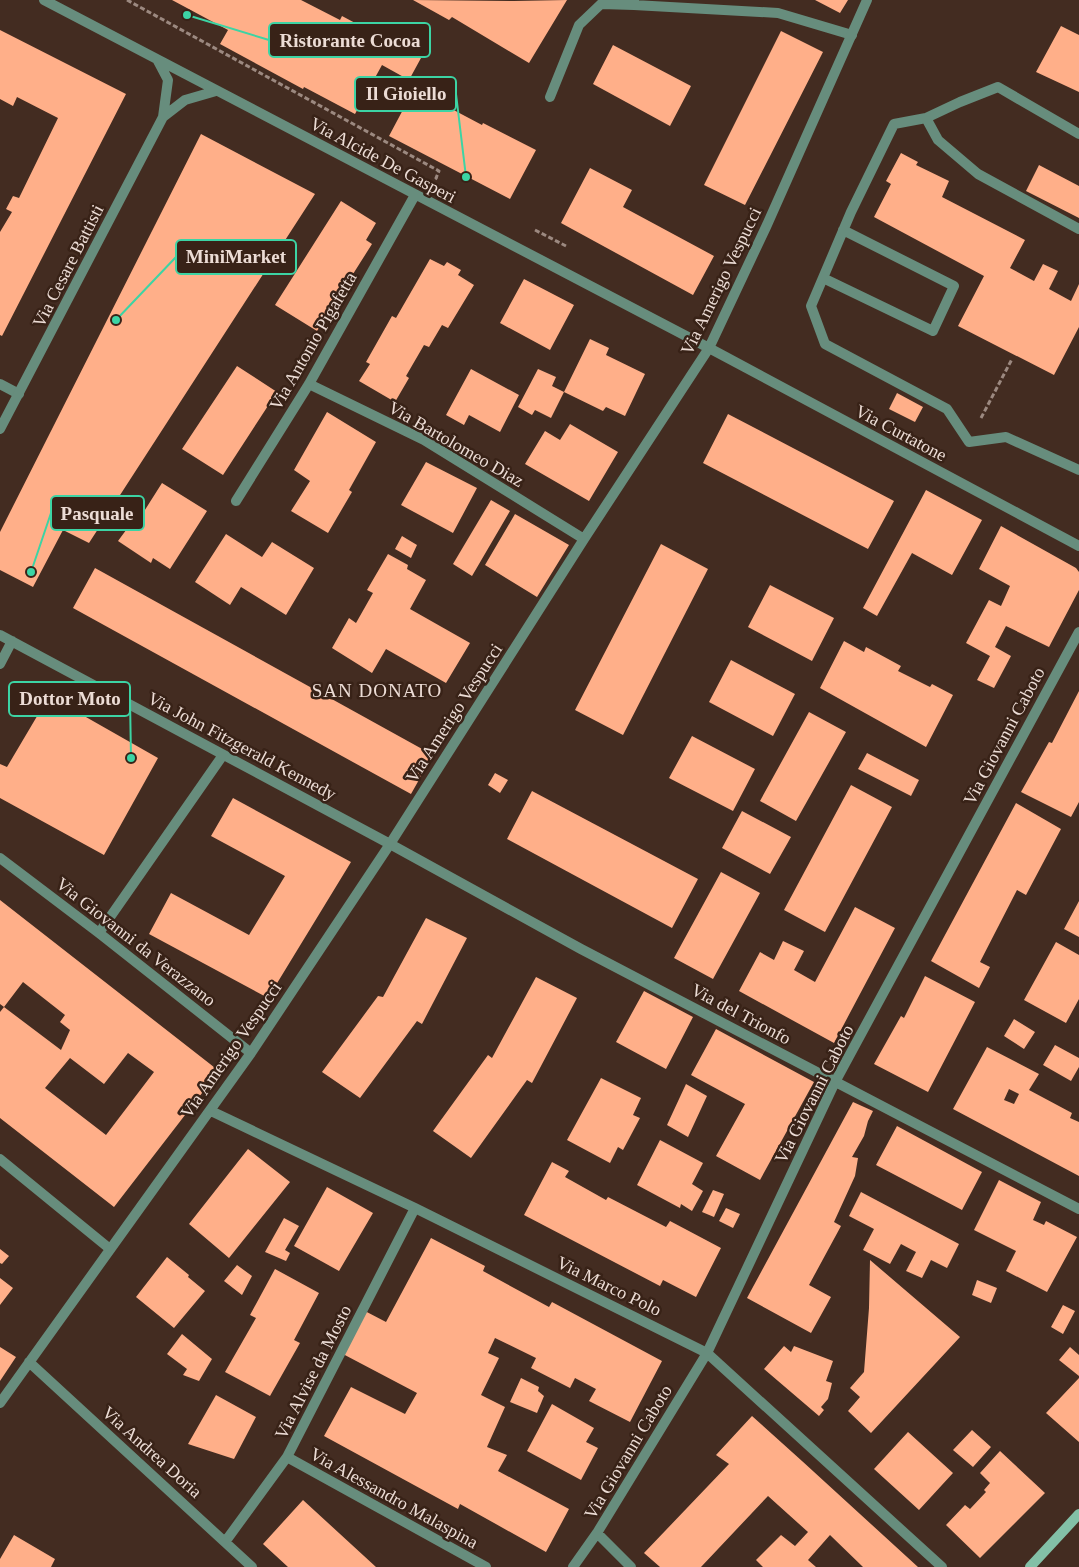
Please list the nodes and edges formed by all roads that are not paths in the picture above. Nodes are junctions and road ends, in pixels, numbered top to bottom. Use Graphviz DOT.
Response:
graph roads {
  1 [pos="44,0"];
  2 [pos="867,0"];
  3 [pos="634,2"];
  4 [pos="852,35"];
  5 [pos="158,61"];
  6 [pos="216,91"];
  7 [pos="550,97"];
  8 [pos="163,117"];
  9 [pos="926,118"];
  10 [pos="1079,134"];
  11 [pos="415,195"];
  12 [pos="1079,228"];
  13 [pos="844,230"];
  14 [pos="823,278"];
  15 [pos="709,348"];
  16 [pos="0,384"];
  17 [pos="309,384"];
  18 [pos="20,394"];
  19 [pos="0,429"];
  20 [pos="1079,470"];
  21 [pos="236,501"];
  22 [pos="584,539"];
  23 [pos="1079,546"];
  24 [pos="1079,632"];
  25 [pos="0,635"];
  26 [pos="12,641"];
  27 [pos="0,664"];
  28 [pos="223,755"];
  29 [pos="390,844"];
  30 [pos="0,858"];
  31 [pos="99,933"];
  32 [pos="251,1053"];
  33 [pos="835,1082"];
  34 [pos="210,1111"];
  35 [pos="0,1160"];
  36 [pos="416,1208"];
  37 [pos="1079,1210"];
  38 [pos="110,1250"];
  39 [pos="707,1353"];
  40 [pos="29,1362"];
  41 [pos="0,1403"];
  42 [pos="287,1457"];
  43 [pos="1079,1514"];
  44 [pos="597,1534"];
  45 [pos="225,1542"];
  46 [pos="252,1567"];
  47 [pos="486,1567"];
  48 [pos="573,1567"];
  49 [pos="631,1567"];
  50 [pos="942,1567"];
  51 [pos="1030,1567"];
  1 -- 5 [label="street, Via Alcide De Gasperi"];
  2 -- 4 [label="street, Via Amerigo Vespucci"];
  3 -- 4 [label="street"];
  3 -- 7 [label="street"];
  4 -- 15 [label="street, Via Amerigo Vespucci"];
  5 -- 6 [label="street, Via Alcide De Gasperi"];
  5 -- 8 [label="street, Via Cesare Battisti"];
  6 -- 8 [label="street, Via Cesare Battisti"];
  6 -- 11 [label="street, Via Alcide De Gasperi"];
  8 -- 18 [label="street, Via Cesare Battisti"];
  9 -- 10 [label="street"];
  9 -- 12 [label="street"];
  9 -- 13 [label="street"];
  11 -- 15 [label="street, Via Alcide De Gasperi"];
  11 -- 17 [label="street, Via Antonio Pigafetta"];
  13 -- 14 [label="street"];
  13 -- 14 [label="street"];
  14 -- 20 [label="street"];
  15 -- 22 [label="street, Via Amerigo Vespucci"];
  15 -- 23 [label="street, Via Curtatone"];
  16 -- 18 [label="street"];
  17 -- 21 [label="street, Via Antonio Pigafetta"];
  17 -- 22 [label="street, Via Bartolomeo Diaz"];
  18 -- 19 [label="street, Via Cesare Battisti"];
  22 -- 29 [label="street, Via Amerigo Vespucci"];
  24 -- 33 [label="street, Via Giovanni Caboto"];
  25 -- 26 [label="street, Via John Fitzgerald Kennedy"];
  26 -- 27 [label="street"];
  26 -- 28 [label="street, Via John Fitzgerald Kennedy"];
  28 -- 29 [label="street, Via John Fitzgerald Kennedy"];
  28 -- 31 [label="street"];
  29 -- 32 [label="street, Via Amerigo Vespucci"];
  29 -- 33 [label="street, Via del Trionfo"];
  30 -- 31 [label="street, Via Giovanni da Verazzano"];
  31 -- 32 [label="street, Via Giovanni da Verazzano"];
  32 -- 34 [label="street, Via Amerigo Vespucci"];
  33 -- 37 [label="street, Via del Trionfo"];
  33 -- 39 [label="street, Via Giovanni Caboto"];
  34 -- 36 [label="street, Via Marco Polo"];
  34 -- 38 [label="street, Via Amerigo Vespucci"];
  35 -- 38 [label="street"];
  36 -- 39 [label="street, Via Marco Polo"];
  36 -- 42 [label="street, Via Alvise da Mosto"];
  38 -- 40 [label="street, Via Amerigo Vespucci"];
  39 -- 44 [label="street, Via Giovanni Caboto"];
  39 -- 50 [label="street, Via Marco Polo"];
  40 -- 41 [label="street, Via Amerigo Vespucci"];
  40 -- 45 [label="street, Via Andrea Doria"];
  42 -- 45 [label="street, Via Alvise da Mosto"];
  42 -- 47 [label="street, Via Alessandro Malaspina"];
  43 -- 51 [label="street"];
  44 -- 48 [label="street, Via Giovanni Caboto"];
  44 -- 49 [label="street"];
  45 -- 46 [label="street, Via Andrea Doria"];
}
